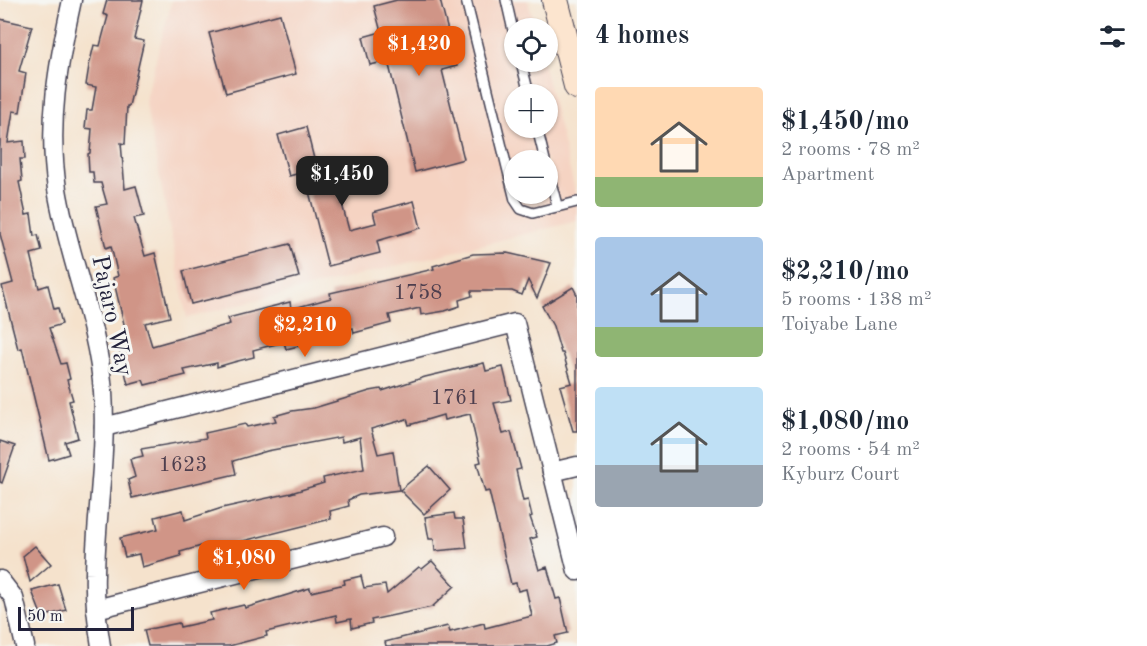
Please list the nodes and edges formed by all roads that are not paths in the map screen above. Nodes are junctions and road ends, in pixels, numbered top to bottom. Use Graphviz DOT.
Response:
graph roads {
  1 [pos="72,0"];
  2 [pos="466,0"];
  3 [pos="506,0"];
  4 [pos="555,0"];
  5 [pos="510,18"];
  6 [pos="577,86"];
  7 [pos="577,202"];
  8 [pos="557,206"];
  9 [pos="104,427"];
  10 [pos="577,466"];
  11 [pos="552,472"];
  12 [pos="383,537"];
  13 [pos="577,571"];
  14 [pos="1,580"];
  15 [pos="96,609"];
  16 [pos="25,646"];
  17 [pos="100,646"];
  1 -- 9 [label="street, Pajaro Way"];
  2 -- 8 [label="lane"];
  3 -- 5 [label="lane"];
  4 -- 6 [label="street"];
  7 -- 8 [label="lane"];
  9 -- 11 [label="street"];
  9 -- 15 [label="street, Pajaro Way"];
  10 -- 11 [label="street"];
  11 -- 13 [label="street"];
  12 -- 15 [label="street"];
  14 -- 16 [label="street"];
  15 -- 17 [label="street, Pajaro Way"];
}
